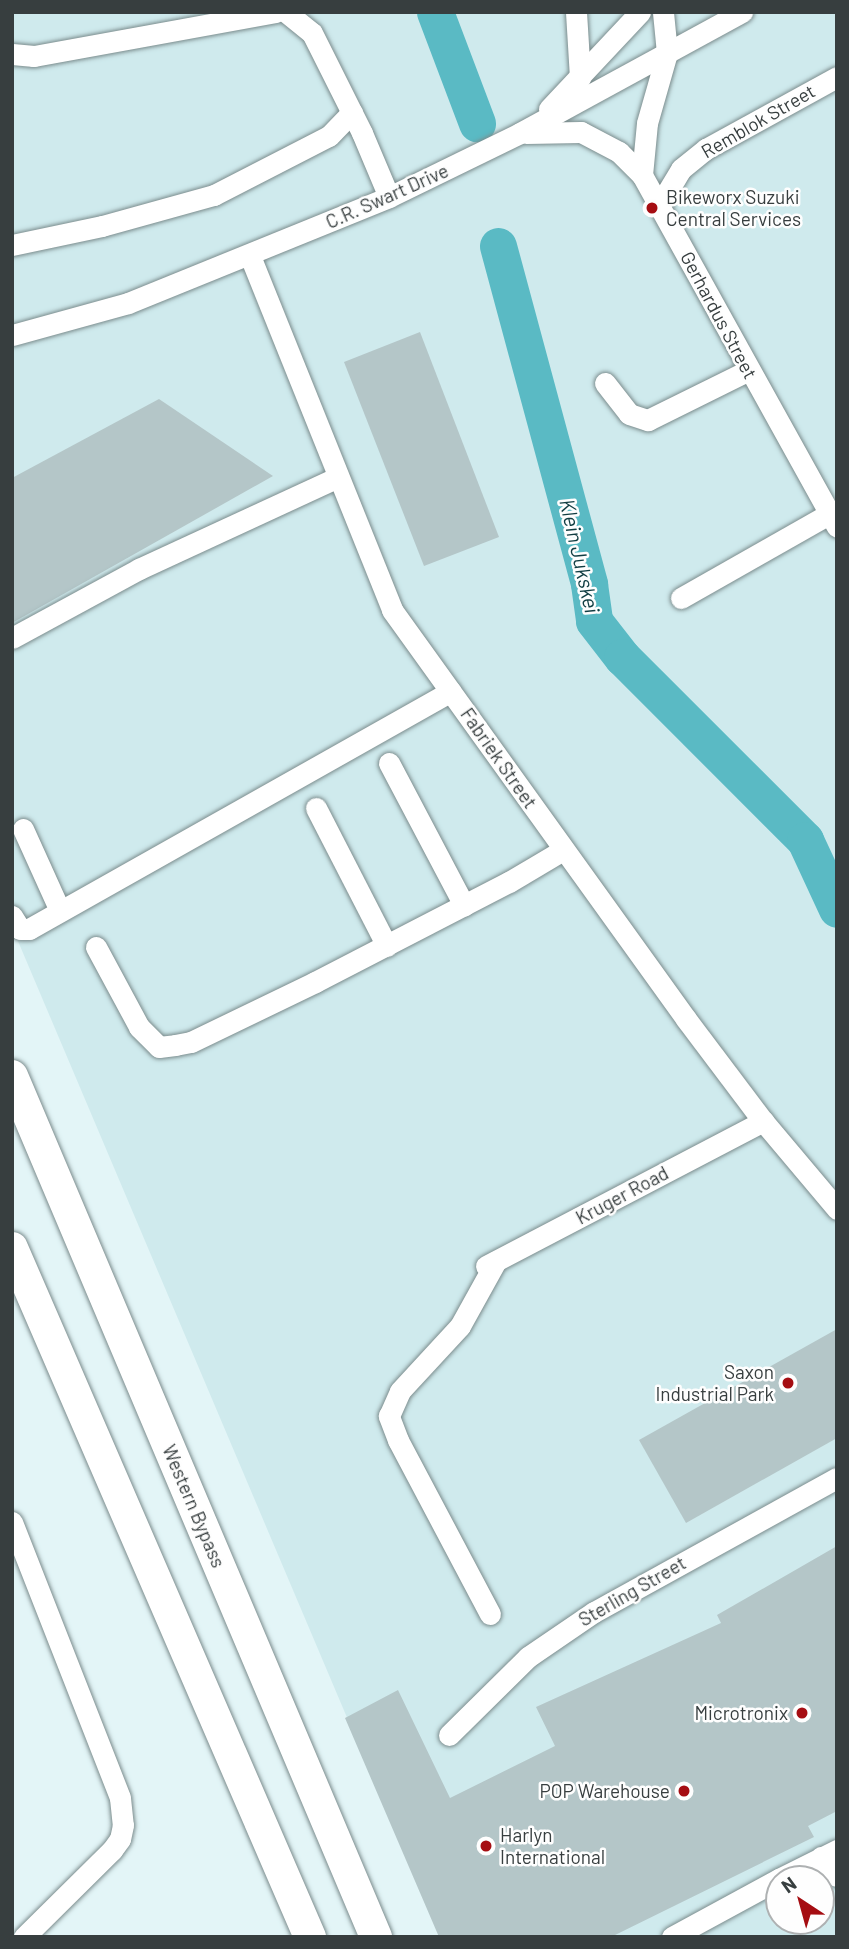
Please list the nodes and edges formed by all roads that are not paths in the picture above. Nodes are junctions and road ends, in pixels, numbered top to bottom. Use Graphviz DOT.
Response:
graph roads {
  1 [pos="276,12"];
  2 [pos="286,12"];
  3 [pos="576,12"];
  4 [pos="640,12"];
  5 [pos="663,12"];
  6 [pos="742,12"];
  7 [pos="667,53"];
  8 [pos="12,54"];
  9 [pos="837,77"];
  10 [pos="580,78"];
  11 [pos="352,112"];
  12 [pos="527,130"];
  13 [pos="642,175"];
  14 [pos="389,197"];
  15 [pos="660,204"];
  16 [pos="12,246"];
  17 [pos="250,256"];
  18 [pos="12,335"];
  19 [pos="749,370"];
  20 [pos="605,383"];
  21 [pos="338,477"];
  22 [pos="833,521"];
  23 [pos="681,598"];
  24 [pos="12,638"];
  25 [pos="451,691"];
  26 [pos="389,763"];
  27 [pos="316,808"];
  28 [pos="23,829"];
  29 [pos="563,850"];
  30 [pos="464,905"];
  31 [pos="60,911"];
  32 [pos="12,916"];
  33 [pos="387,946"];
  34 [pos="96,947"];
  35 [pos="12,1076"];
  36 [pos="763,1121"];
  37 [pos="837,1209"];
  38 [pos="12,1248"];
  39 [pos="837,1478"];
  40 [pos="12,1522"];
  41 [pos="490,1614"];
  42 [pos="449,1735"];
  43 [pos="829,1854"];
  44 [pos="807,1865"];
  45 [pos="837,1876"];
  46 [pos="765,1887"];
  47 [pos="24,1937"];
  48 [pos="310,1937"];
  49 [pos="376,1937"];
  50 [pos="673,1937"];
  1 -- 8 [label="street"];
  2 -- 11 [label="street"];
  3 -- 10 [label="street"];
  4 -- 10 [label="street"];
  5 -- 7 [label="street"];
  6 -- 7 [label="street, C.R. Swart Drive"];
  7 -- 12 [label="street, C.R. Swart Drive"];
  7 -- 13 [label="street"];
  9 -- 15 [label="street, Remblok Street"];
  10 -- 12 [label="street"];
  11 -- 14 [label="street"];
  11 -- 16 [label="street"];
  12 -- 13 [label="street, Gerhardus Street"];
  12 -- 14 [label="street, C.R. Swart Drive"];
  13 -- 15 [label="street, Gerhardus Street"];
  14 -- 17 [label="street, C.R. Swart Drive"];
  15 -- 19 [label="street, Gerhardus Street"];
  17 -- 18 [label="street, C.R. Swart Drive"];
  17 -- 21 [label="street, Fabriek Street"];
  19 -- 20 [label="street"];
  19 -- 22 [label="street, Gerhardus Street"];
  21 -- 24 [label="street"];
  21 -- 25 [label="street, Fabriek Street"];
  22 -- 23 [label="street"];
  25 -- 29 [label="street, Fabriek Street"];
  25 -- 31 [label="street"];
  26 -- 30 [label="street"];
  27 -- 33 [label="street"];
  28 -- 31 [label="street"];
  29 -- 30 [label="street"];
  29 -- 36 [label="street, Fabriek Street"];
  30 -- 33 [label="street"];
  31 -- 32 [label="street"];
  33 -- 34 [label="street"];
  35 -- 49 [label="highway, Western Bypass"];
  36 -- 37 [label="street, Fabriek Street"];
  36 -- 41 [label="street, Kruger Road"];
  38 -- 48 [label="highway"];
  39 -- 42 [label="street, Sterling Street"];
  40 -- 47 [label="street"];
  43 -- 44 [label="street"];
  43 -- 45 [label="street"];
  46 -- 50 [label="street"];
}
